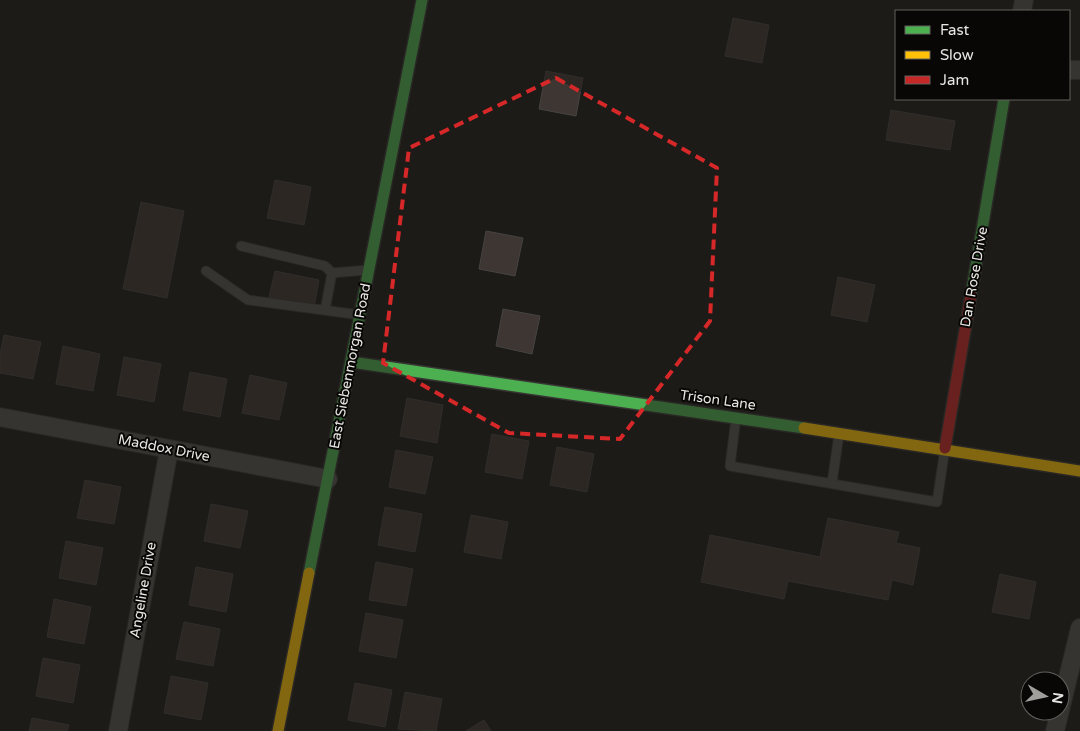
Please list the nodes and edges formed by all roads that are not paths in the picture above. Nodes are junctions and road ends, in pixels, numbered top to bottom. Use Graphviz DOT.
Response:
graph roads {
  1 [pos="422,0"];
  2 [pos="1006,101"];
  3 [pos="241,246"];
  4 [pos="206,270"];
  5 [pos="369,270"];
  6 [pos="332,273"];
  7 [pos="325,310"];
  8 [pos="360,315"];
  9 [pos="351,362"];
  10 [pos="0,417"];
  11 [pos="736,418"];
  12 [pos="839,433"];
  13 [pos="945,448"];
  14 [pos="169,449"];
  15 [pos="1080,471"];
  16 [pos="328,479"];
  17 [pos="832,483"];
  18 [pos="1080,628"];
  19 [pos="118,731"];
  20 [pos="278,731"];
  21 [pos="1056,731"];
  1 -- 5 [label="street, East Siebenmorgan Road"];
  2 -- 13 [label="street, Dan Rose Drive"];
  3 -- 6 [label="lane"];
  4 -- 7 [label="lane"];
  5 -- 6 [label="lane"];
  5 -- 8 [label="street, East Siebenmorgan Road"];
  6 -- 7 [label="lane"];
  7 -- 8 [label="lane"];
  8 -- 9 [label="street, East Siebenmorgan Road"];
  9 -- 11 [label="street, Trison Lane"];
  9 -- 16 [label="street, East Siebenmorgan Road"];
  10 -- 14 [label="street, Maddox Drive"];
  11 -- 12 [label="street, Trison Lane"];
  11 -- 17 [label="lane"];
  12 -- 13 [label="street, Trison Lane"];
  12 -- 17 [label="lane"];
  13 -- 15 [label="street, Trison Lane"];
  13 -- 17 [label="lane"];
  14 -- 16 [label="street, Maddox Drive"];
  14 -- 19 [label="street, Angeline Drive"];
  16 -- 20 [label="street, East Siebenmorgan Road"];
  18 -- 21 [label="street"];
}
